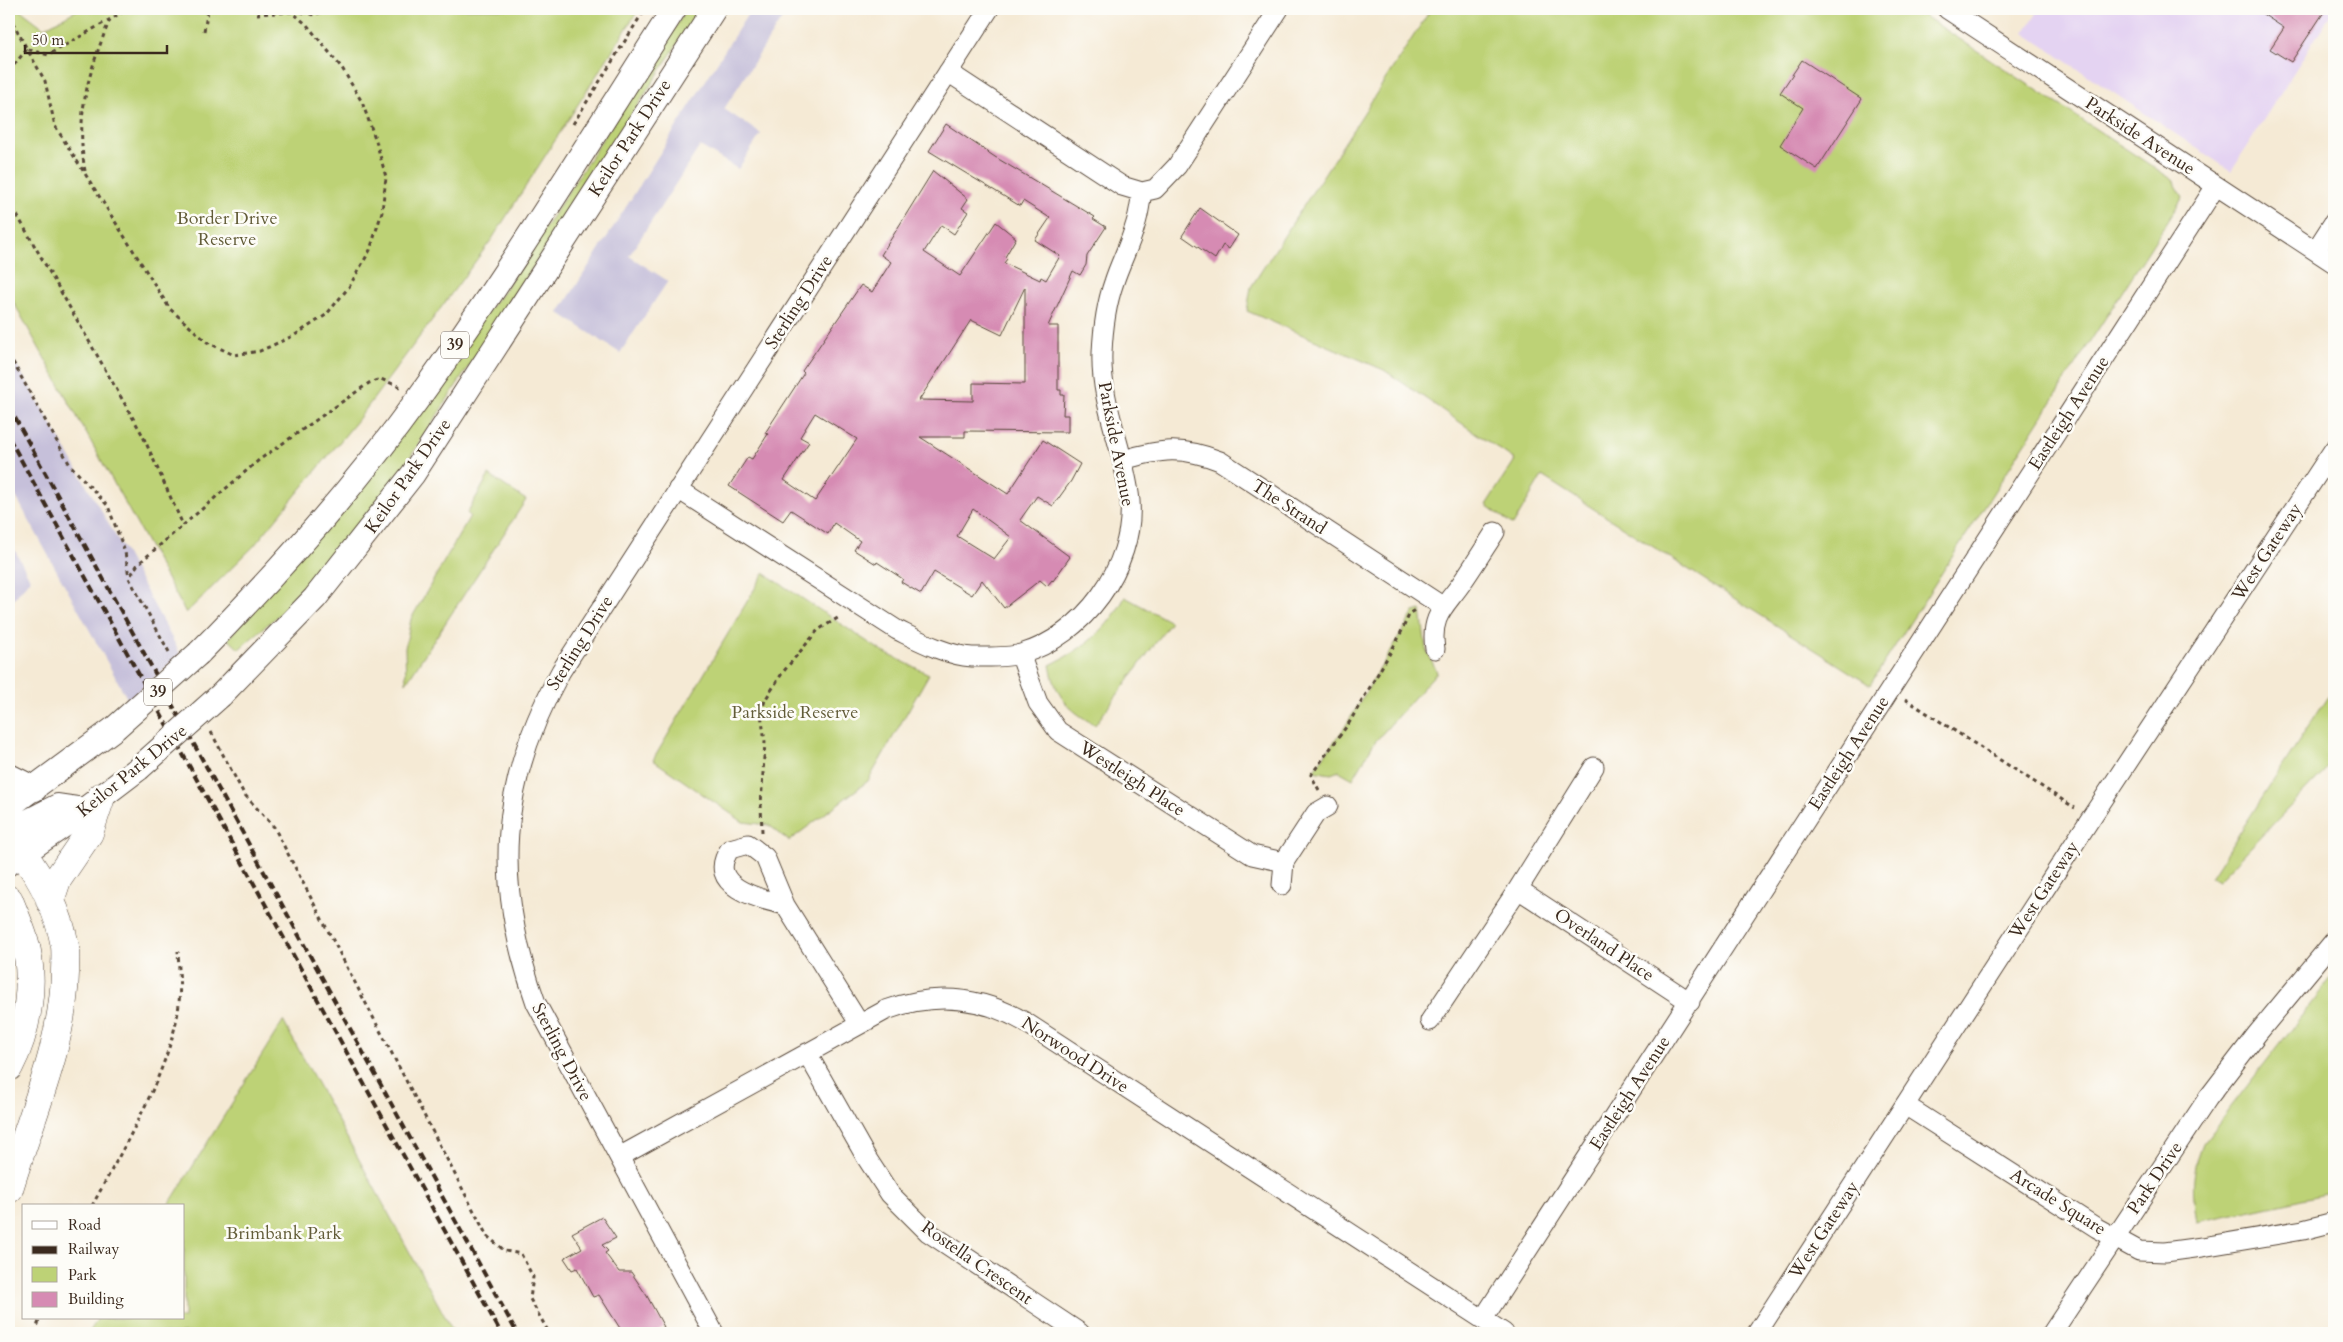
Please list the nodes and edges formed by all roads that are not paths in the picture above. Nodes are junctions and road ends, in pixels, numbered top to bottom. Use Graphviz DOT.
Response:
graph roads {
  1 [pos="674,9"];
  2 [pos="714,9"];
  3 [pos="989,9"];
  4 [pos="1279,9"];
  5 [pos="1947,9"];
  6 [pos="948,72"];
  7 [pos="2216,186"];
  8 [pos="1142,192"];
  9 [pos="2334,222"];
  10 [pos="2316,250"];
  11 [pos="2334,263"];
  12 [pos="2334,449"];
  13 [pos="1123,460"];
  14 [pos="678,489"];
  15 [pos="1495,532"];
  16 [pos="1442,606"];
  17 [pos="1435,649"];
  18 [pos="1020,654"];
  19 [pos="1594,767"];
  20 [pos="9,776"];
  21 [pos="35,789"];
  22 [pos="93,803"];
  23 [pos="9,806"];
  24 [pos="1328,806"];
  25 [pos="12,847"];
  26 [pos="1284,862"];
  27 [pos="1282,885"];
  28 [pos="1518,889"];
  29 [pos="9,900"];
  30 [pos="50,901"];
  31 [pos="785,905"];
  32 [pos="2334,941"];
  33 [pos="9,952"];
  34 [pos="28,998"];
  35 [pos="1690,1002"];
  36 [pos="1430,1021"];
  37 [pos="859,1023"];
  38 [pos="807,1053"];
  39 [pos="9,1067"];
  40 [pos="1906,1105"];
  41 [pos="619,1158"];
  42 [pos="9,1188"];
  43 [pos="2334,1222"];
  44 [pos="2115,1238"];
  45 [pos="1483,1319"];
  46 [pos="714,1333"];
  47 [pos="1080,1333"];
  48 [pos="1504,1333"];
  49 [pos="1758,1333"];
  50 [pos="2052,1333"];
  1 -- 21 [label="main road, Keilor Park Drive / 39, bridge"];
  2 -- 22 [label="main road, Keilor Park Drive / 39, bridge"];
  3 -- 6 [label="street, Sterling Drive"];
  4 -- 8 [label="street"];
  5 -- 7 [label="street, Parkside Avenue"];
  6 -- 8 [label="street"];
  6 -- 14 [label="street, Sterling Drive"];
  7 -- 10 [label="street, Parkside Avenue"];
  7 -- 35 [label="street, Eastleigh Avenue"];
  8 -- 13 [label="street, Parkside Avenue"];
  9 -- 10 [label="street"];
  10 -- 11 [label="street, Parkside Avenue"];
  12 -- 40 [label="street, West Gateway"];
  13 -- 16 [label="street, The Strand"];
  13 -- 18 [label="street, Parkside Avenue"];
  14 -- 18 [label="street, Parkside Avenue"];
  14 -- 41 [label="street, Sterling Drive"];
  15 -- 16 [label="street"];
  16 -- 17 [label="street"];
  18 -- 26 [label="street, Westleigh Place"];
  19 -- 28 [label="street"];
  20 -- 21 [label="main road"];
  21 -- 23 [label="main road, Keilor Park Drive / 39"];
  22 -- 25 [label="main road, Keilor Park Drive / 39"];
  22 -- 30 [label="highway"];
  24 -- 26 [label="street"];
  25 -- 30 [label="highway"];
  26 -- 27 [label="street"];
  28 -- 35 [label="street, Overland Place"];
  28 -- 36 [label="street"];
  29 -- 34 [label="highway"];
  30 -- 42 [label="highway"];
  31 -- 37 [label="street"];
  32 -- 44 [label="street, Park Drive"];
  33 -- 34 [label="highway"];
  34 -- 39 [label="highway"];
  35 -- 45 [label="street, Eastleigh Avenue"];
  37 -- 38 [label="street, Norwood Drive"];
  37 -- 45 [label="street, Norwood Drive"];
  38 -- 41 [label="street, Norwood Drive"];
  38 -- 47 [label="street, Rostella Crescent"];
  40 -- 44 [label="street, Arcade Square"];
  40 -- 49 [label="street, West Gateway"];
  41 -- 46 [label="street, Sterling Drive"];
  43 -- 44 [label="street"];
  44 -- 50 [label="street, Arcade Square"];
  45 -- 48 [label="street, Norwood Drive"];
}
